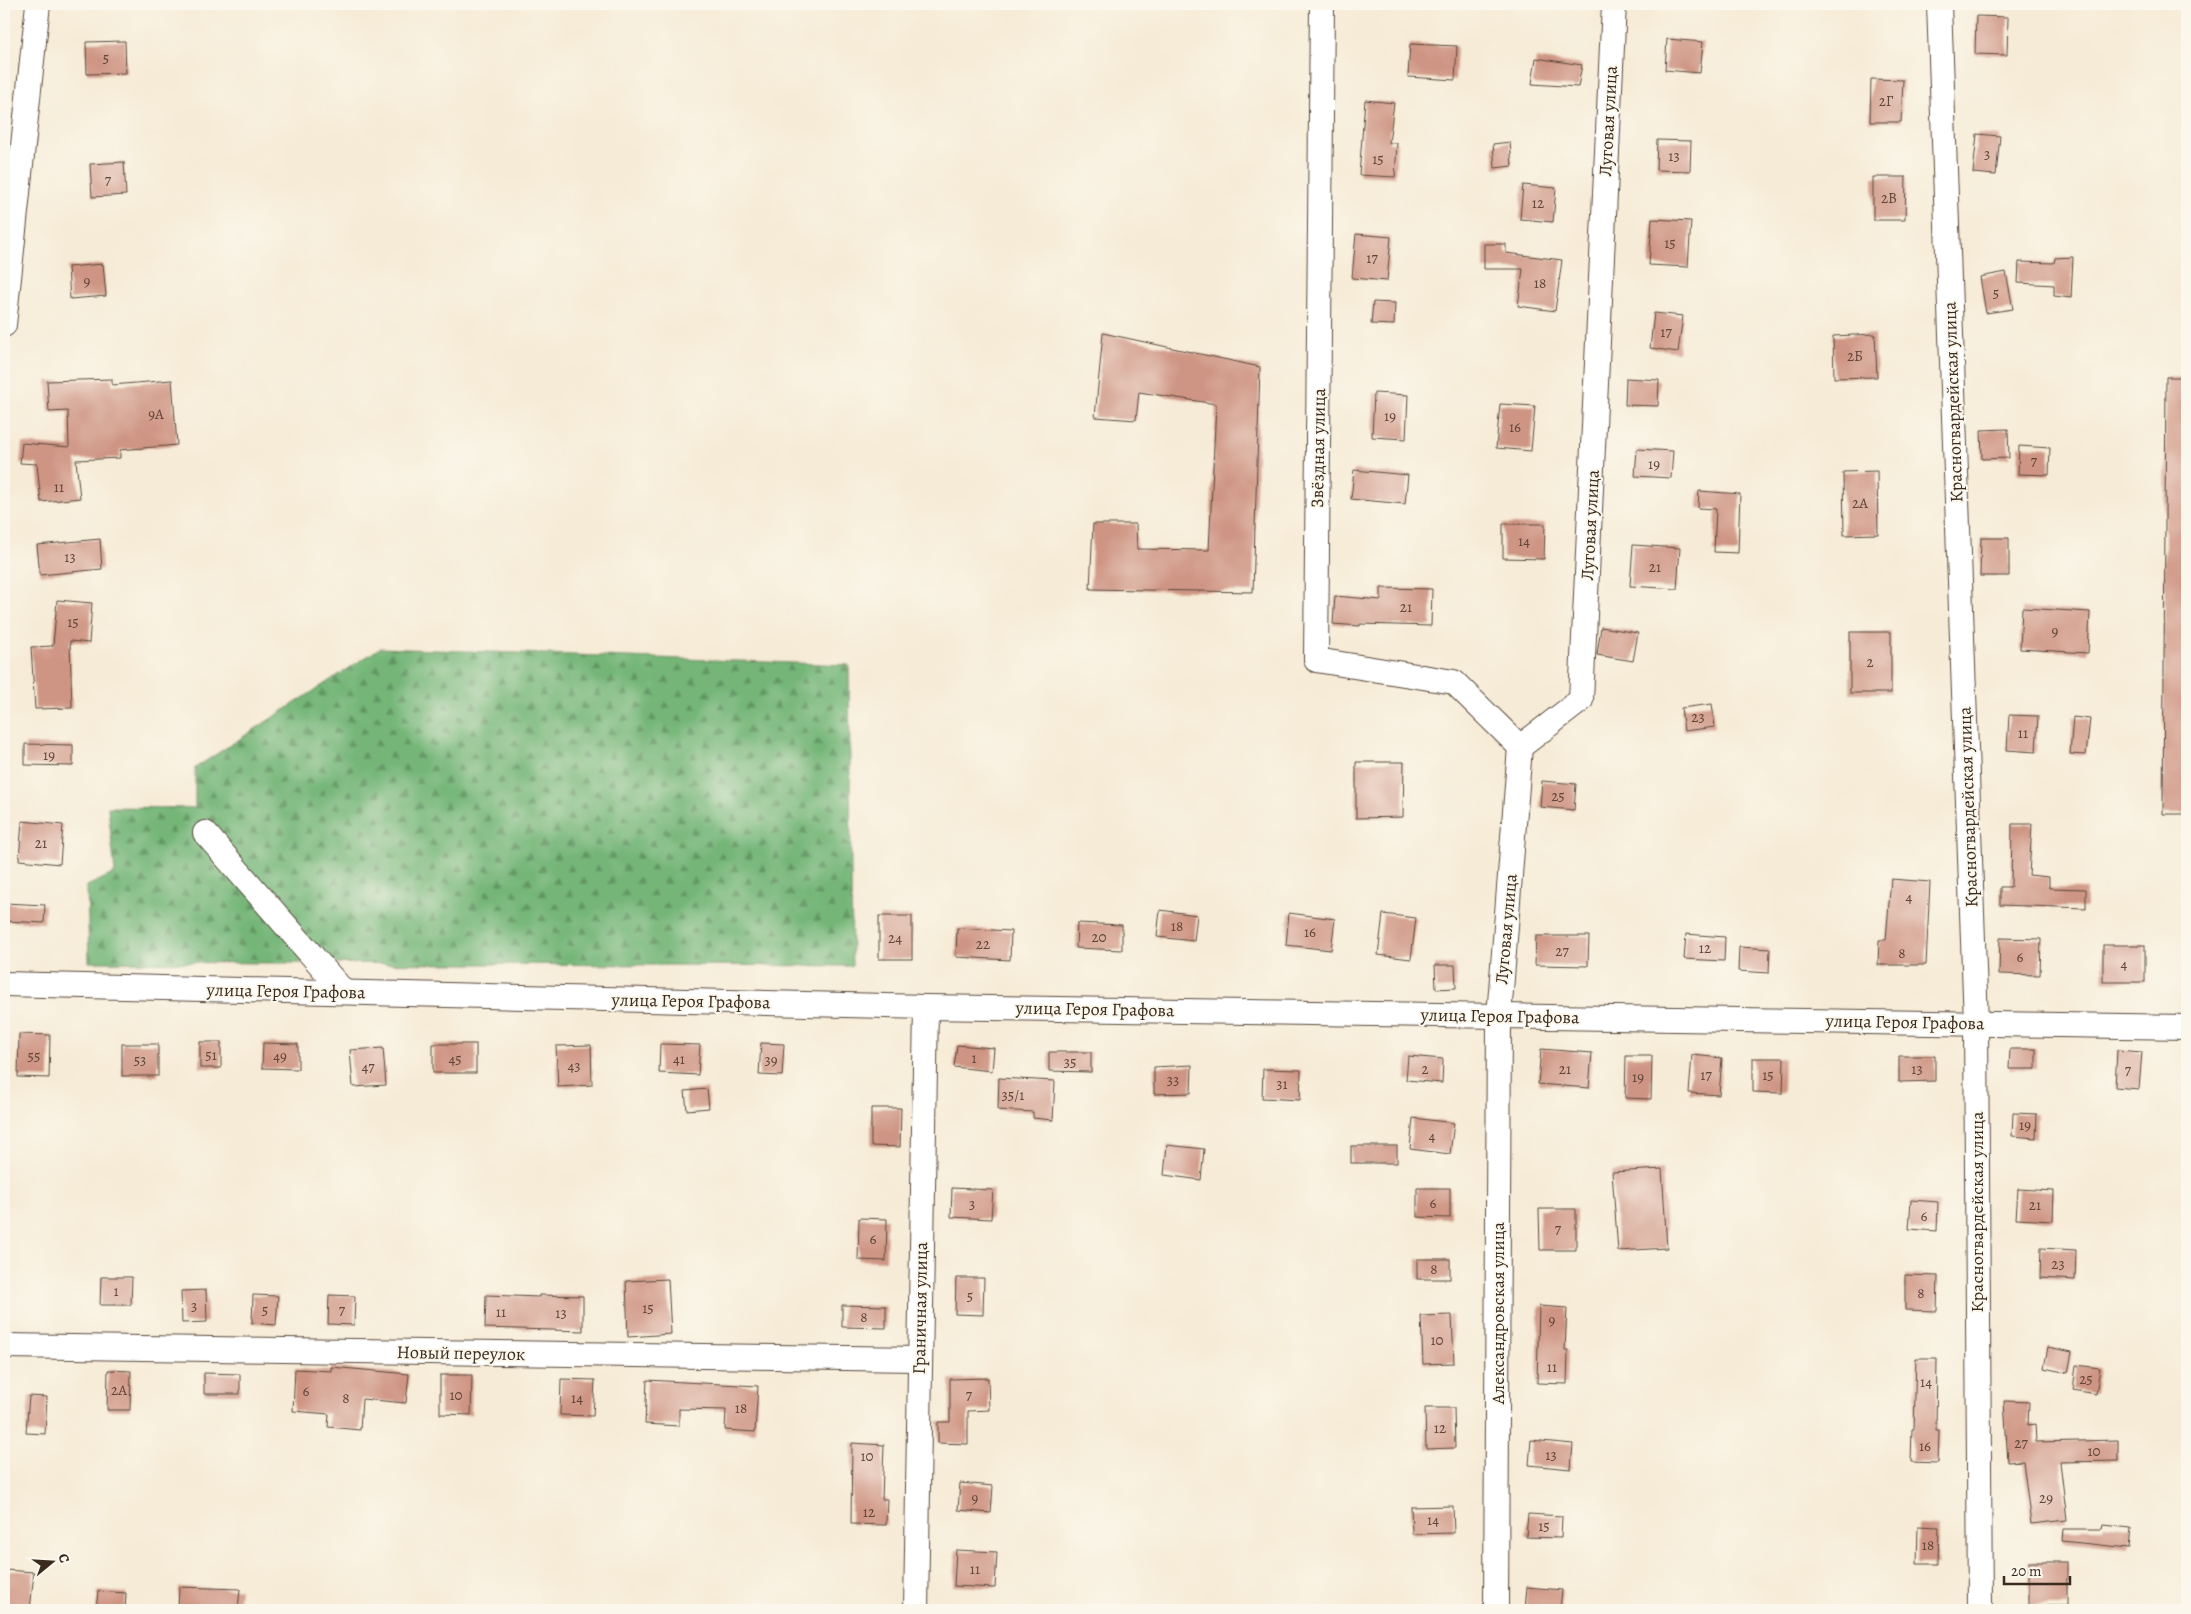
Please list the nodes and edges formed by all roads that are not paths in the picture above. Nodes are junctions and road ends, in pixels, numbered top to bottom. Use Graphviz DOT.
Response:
graph roads {
  1 [pos="38,4"];
  2 [pos="1322,4"];
  3 [pos="1614,4"];
  4 [pos="1939,4"];
  5 [pos="4,325"];
  6 [pos="1520,747"];
  7 [pos="205,834"];
  8 [pos="4,984"];
  9 [pos="344,992"];
  10 [pos="926,1006"];
  11 [pos="1499,1016"];
  12 [pos="1976,1022"];
  13 [pos="2187,1027"];
  14 [pos="4,1346"];
  15 [pos="919,1359"];
  16 [pos="916,1610"];
  17 [pos="1496,1610"];
  18 [pos="1980,1610"];
  1 -- 5 [label="street"];
  2 -- 6 [label="street, Звёздная улица"];
  3 -- 6 [label="street, Луговая улица"];
  4 -- 12 [label="street, Красногвардейская улица"];
  6 -- 11 [label="street, Луговая улица"];
  7 -- 9 [label="street"];
  8 -- 9 [label="street, улица Героя Графова"];
  9 -- 10 [label="street, улица Героя Графова"];
  10 -- 11 [label="street, улица Героя Графова"];
  10 -- 15 [label="street, Граничная улица"];
  11 -- 12 [label="street, улица Героя Графова"];
  11 -- 17 [label="street, Александровская улица"];
  12 -- 13 [label="street, улица Героя Графова"];
  12 -- 18 [label="street, Красногвардейская улица"];
  14 -- 15 [label="street, Новый переулок"];
  15 -- 16 [label="street, Граничная улица"];
}
